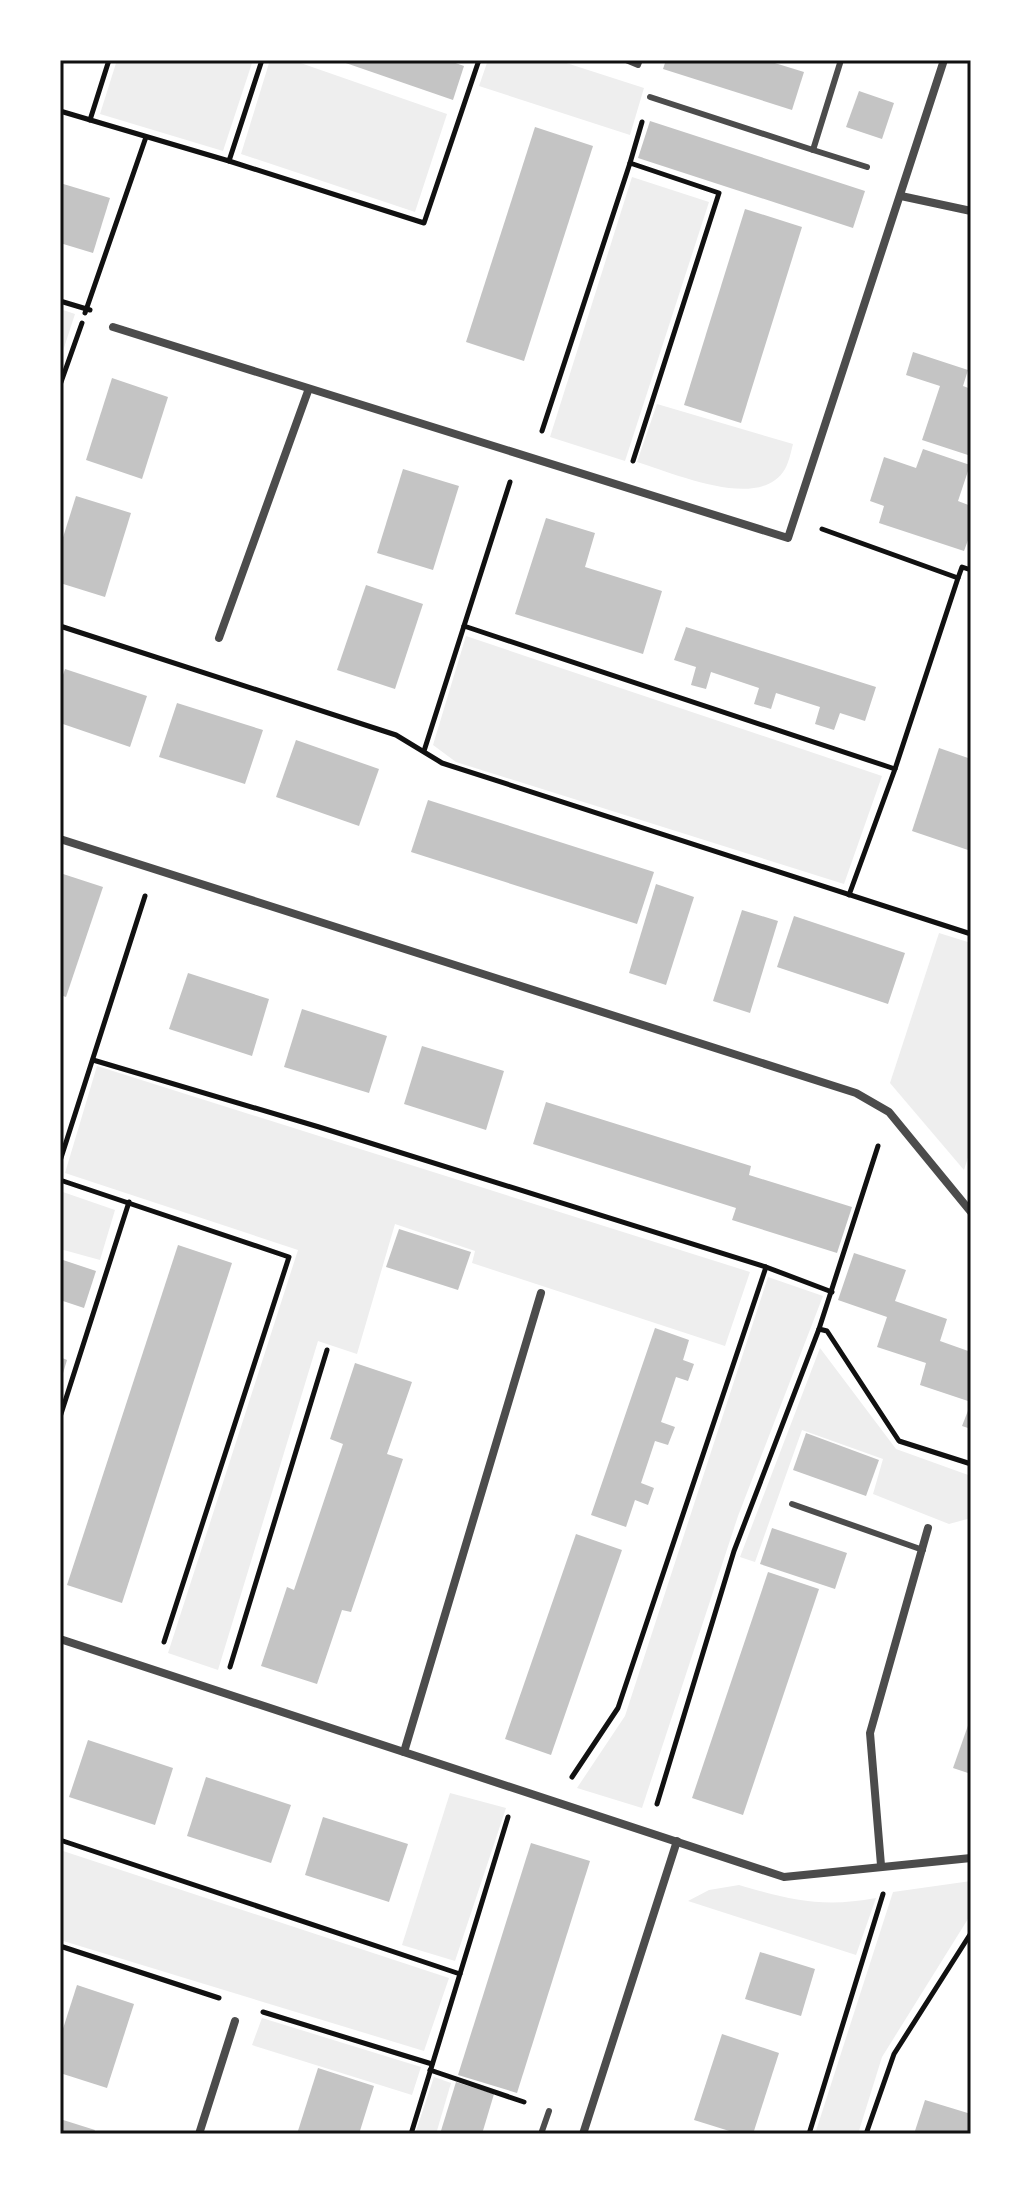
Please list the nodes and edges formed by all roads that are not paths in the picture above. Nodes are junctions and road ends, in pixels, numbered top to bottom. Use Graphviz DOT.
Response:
graph roads {
  1 [pos="626,60"];
  2 [pos="640,60"];
  3 [pos="841,60"];
  4 [pos="944,60"];
  5 [pos="650,97"];
  6 [pos="813,150"];
  7 [pos="867,167"];
  8 [pos="901,196"];
  9 [pos="971,211"];
  10 [pos="113,327"];
  11 [pos="308,391"];
  12 [pos="219,638"];
  13 [pos="60,839"];
  14 [pos="971,1212"];
  15 [pos="541,1293"];
  16 [pos="792,1504"];
  17 [pos="928,1528"];
  18 [pos="923,1550"];
  19 [pos="60,1639"];
  20 [pos="404,1752"];
  21 [pos="677,1841"];
  22 [pos="971,1858"];
  23 [pos="881,1865"];
  24 [pos="235,2021"];
  25 [pos="549,2111"];
  26 [pos="199,2134"];
  27 [pos="541,2134"];
  28 [pos="583,2134"];
  1 -- 2 [label="lane"];
  3 -- 6 [label="lane"];
  4 -- 8 [label="street"];
  5 -- 6 [label="lane"];
  6 -- 7 [label="lane"];
  8 -- 9 [label="street"];
  8 -- 11 [label="street"];
  10 -- 11 [label="street"];
  11 -- 12 [label="street"];
  13 -- 14 [label="street"];
  15 -- 20 [label="street"];
  16 -- 18 [label="lane"];
  17 -- 18 [label="street"];
  18 -- 23 [label="street"];
  19 -- 20 [label="street"];
  20 -- 21 [label="street"];
  21 -- 23 [label="street"];
  21 -- 28 [label="street"];
  22 -- 23 [label="street"];
  24 -- 26 [label="street"];
  25 -- 27 [label="lane"];
}
